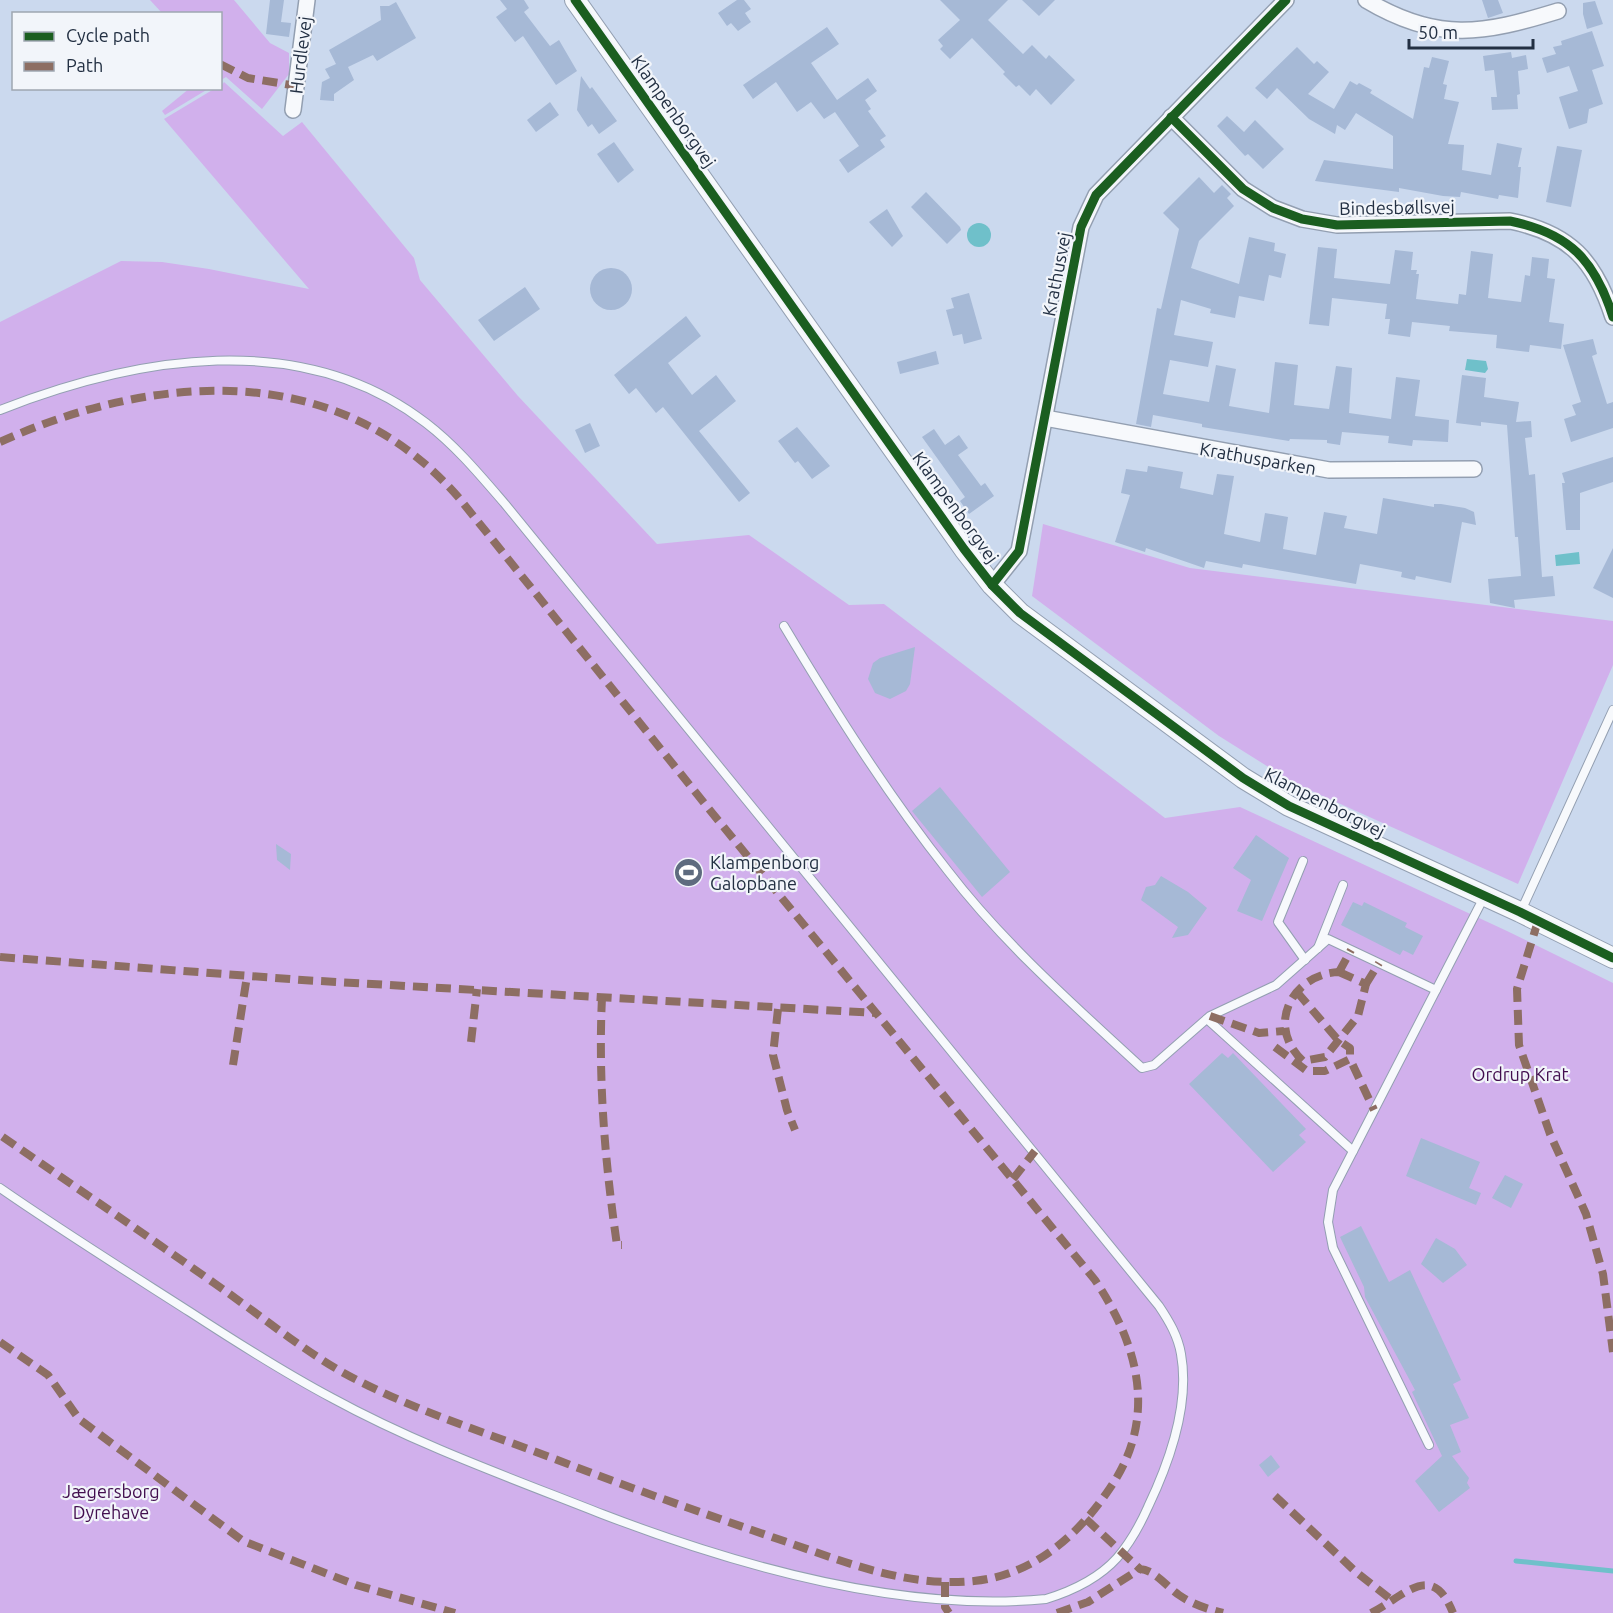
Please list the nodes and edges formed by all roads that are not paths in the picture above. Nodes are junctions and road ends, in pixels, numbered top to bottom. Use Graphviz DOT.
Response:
graph roads {
  1 [pos="307,0"];
  2 [pos="575,0"];
  3 [pos="1286,0"];
  4 [pos="1366,0"];
  5 [pos="1558,11"];
  6 [pos="293,110"];
  7 [pos="1171,117"];
  8 [pos="1613,317"];
  9 [pos="0,410"];
  10 [pos="1045,418"];
  11 [pos="1474,469"];
  12 [pos="992,585"];
  13 [pos="784,626"];
  14 [pos="1613,710"];
  15 [pos="1302,861"];
  16 [pos="1343,885"];
  17 [pos="1485,896"];
  18 [pos="1520,912"];
  19 [pos="1318,948"];
  20 [pos="1613,958"];
  21 [pos="1305,960"];
  22 [pos="1436,990"];
  23 [pos="1207,1019"];
  24 [pos="1353,1151"];
  25 [pos="0,1188"];
  26 [pos="1429,1445"];
  27 [pos="829,1592"];
  28 [pos="989,1611"];
  29 [pos="939,1612"];
  30 [pos="955,1613"];
  1 -- 6 [label="street, Hurdlevej"];
  2 -- 12 [label="street, Klampenborgvej"];
  3 -- 7 [label="street, Krathusvej"];
  4 -- 5 [label="street"];
  7 -- 8 [label="street, Bindesbøllsvej"];
  7 -- 10 [label="street, Krathusvej"];
  9 -- 28 [label="lane"];
  10 -- 11 [label="street, Krathusparken"];
  10 -- 12 [label="street, Krathusvej"];
  12 -- 17 [label="street, Klampenborgvej"];
  13 -- 23 [label="lane"];
  14 -- 18 [label="lane"];
  15 -- 21 [label="lane"];
  16 -- 19 [label="lane"];
  17 -- 18 [label="street, Klampenborgvej"];
  17 -- 22 [label="lane"];
  18 -- 20 [label="street, Klampenborgvej"];
  19 -- 21 [label="lane"];
  19 -- 22 [label="lane"];
  21 -- 23 [label="lane"];
  22 -- 24 [label="lane"];
  23 -- 24 [label="lane"];
  24 -- 26 [label="lane"];
  25 -- 27 [label="lane"];
  29 -- 30 [label="lane"];
}
